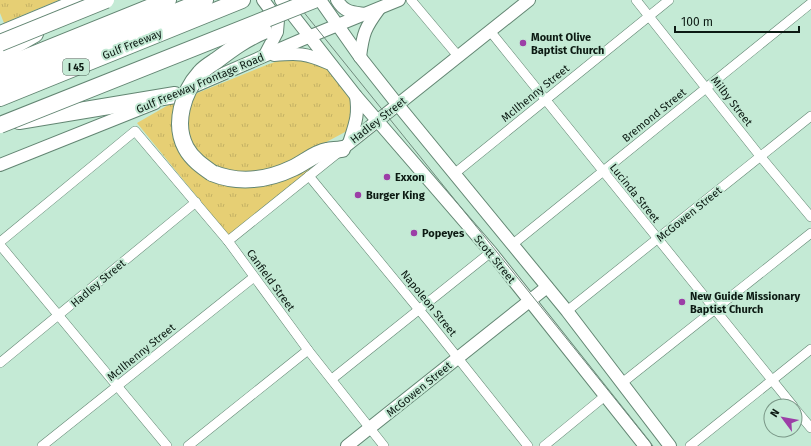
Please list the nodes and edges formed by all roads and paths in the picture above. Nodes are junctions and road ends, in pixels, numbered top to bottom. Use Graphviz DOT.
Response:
graph roads {
  1 [pos="77,0"];
  2 [pos="96,0"];
  3 [pos="106,0"];
  4 [pos="168,0"];
  5 [pos="205,0"];
  6 [pos="242,0"];
  7 [pos="263,0"];
  8 [pos="281,0"];
  9 [pos="314,0"];
  10 [pos="320,0"];
  11 [pos="327,0"];
  12 [pos="336,0"];
  13 [pos="399,0"];
  14 [pos="412,0"];
  15 [pos="529,0"];
  16 [pos="636,0"];
  17 [pos="669,0"];
  18 [pos="809,3"];
  19 [pos="380,8"];
  20 [pos="364,14"];
  21 [pos="649,16"];
  22 [pos="142,25"];
  23 [pos="338,25"];
  24 [pos="490,31"];
  25 [pos="0,32"];
  26 [pos="309,37"];
  27 [pos="0,43"];
  28 [pos="0,54"];
  29 [pos="265,55"];
  30 [pos="360,56"];
  31 [pos="458,56"];
  32 [pos="330,63"];
  33 [pos="0,68"];
  34 [pos="0,83"];
  35 [pos="707,88"];
  36 [pos="175,95"];
  37 [pos="356,96"];
  38 [pos="0,98"];
  39 [pos="546,100"];
  40 [pos="398,105"];
  41 [pos="811,116"];
  42 [pos="377,121"];
  43 [pos="0,125"];
  44 [pos="346,146"];
  45 [pos="760,156"];
  46 [pos="0,165"];
  47 [pos="603,171"];
  48 [pos="454,174"];
  49 [pos="309,176"];
  50 [pos="196,202"];
  51 [pos="811,217"];
  52 [pos="811,233"];
  53 [pos="657,239"];
  54 [pos="228,241"];
  55 [pos="0,242"];
  56 [pos="513,244"];
  57 [pos="0,245"];
  58 [pos="491,252"];
  59 [pos="254,277"];
  60 [pos="547,287"];
  61 [pos="530,301"];
  62 [pos="419,310"];
  63 [pos="714,310"];
  64 [pos="567,311"];
  65 [pos="59,316"];
  66 [pos="811,349"];
  67 [pos="308,350"];
  68 [pos="458,357"];
  69 [pos="0,363"];
  70 [pos="332,379"];
  71 [pos="771,380"];
  72 [pos="622,383"];
  73 [pos="118,386"];
  74 [pos="605,396"];
  75 [pos="786,398"];
  76 [pos="803,418"];
  77 [pos="370,428"];
  78 [pos="811,428"];
  79 [pos="42,446"];
  80 [pos="167,446"];
  81 [pos="188,446"];
  82 [pos="347,446"];
  83 [pos="384,446"];
  84 [pos="528,446"];
  85 [pos="544,446"];
  86 [pos="645,446"];
  87 [pos="670,446"];
  88 [pos="690,446"];
  1 -- 25 [label="main road"];
  2 -- 28 [label="highway"];
  3 -- 27 [label="highway, bridge"];
  4 -- 22 [label="highway, Gulf Freeway / I 45"];
  5 -- 22 [label="highway, Gulf Freeway / I 45"];
  6 -- 22 [label="highway, Gulf Freeway / I 45"];
  7 -- 29 [label="main road"];
  8 -- 26 [label="main road, Scott Street"];
  9 -- 43 [label="highway, bridge"];
  10 -- 23 [label="main road, Scott Street"];
  11 -- 44 [label="highway, bridge"];
  12 -- 20 [label="main road"];
  13 -- 19 [label="main road, Gulf Freeway Frontage Road"];
  14 -- 31 [label="street"];
  15 -- 24 [label="main road, Hadley Street"];
  16 -- 21 [label="street, Milby Street"];
  17 -- 21 [label="street, McIlhenny Street"];
  18 -- 35 [label="street, Bremond Street"];
  19 -- 20 [label="main road, Gulf Freeway Frontage Road"];
  19 -- 30 [label="main road"];
  20 -- 23 [label="main road, Gulf Freeway Frontage Road"];
  21 -- 35 [label="street, Milby Street"];
  21 -- 39 [label="street, McIlhenny Street"];
  22 -- 33 [label="highway, Gulf Freeway / I 45"];
  22 -- 34 [label="highway, Gulf Freeway / I 45"];
  22 -- 38 [label="highway, Gulf Freeway / I 45"];
  23 -- 26 [label="main road, Gulf Freeway Frontage Road"];
  23 -- 30 [label="main road, Scott Street"];
  24 -- 31 [label="main road, Hadley Street"];
  24 -- 39 [label="street, Lucinda Street"];
  26 -- 29 [label="main road, Gulf Freeway Frontage Road"];
  26 -- 32 [label="main road, Scott Street"];
  29 -- 32 [label="main road"];
  29 -- 36 [label="main road, Gulf Freeway Frontage Road"];
  30 -- 40 [label="main road, Scott Street"];
  31 -- 40 [label="main road, Hadley Street"];
  32 -- 37 [label="main road, Scott Street"];
  35 -- 45 [label="street, Milby Street"];
  35 -- 47 [label="street, Bremond Street"];
  36 -- 43 [label="highway"];
  36 -- 46 [label="main road, Gulf Freeway Frontage Road"];
  37 -- 42 [label="main road, Scott Street"];
  37 -- 44 [label="main road"];
  39 -- 47 [label="street, Lucinda Street"];
  39 -- 48 [label="street, McIlhenny Street"];
  40 -- 42 [label="main road, Hadley Street"];
  40 -- 48 [label="main road, Scott Street"];
  41 -- 45 [label="street, McGowen Street"];
  42 -- 44 [label="main road, Hadley Street"];
  42 -- 58 [label="main road, Scott Street"];
  44 -- 49 [label="street, Hadley Street"];
  45 -- 51 [label="street, Milby Street"];
  45 -- 53 [label="street, McGowen Street"];
  47 -- 53 [label="street, Lucinda Street"];
  47 -- 56 [label="street, Bremond Street"];
  48 -- 56 [label="main road, Scott Street"];
  49 -- 54 [label="street, Hadley Street"];
  49 -- 62 [label="street, Napoleon Street"];
  50 -- 54 [label="street, Canfield Street"];
  50 -- 55 [label="street, Canfield Street"];
  50 -- 65 [label="street, Hadley Street"];
  52 -- 63 [label="street"];
  53 -- 63 [label="street, Lucinda Street"];
  53 -- 64 [label="street, McGowen Street"];
  54 -- 59 [label="street, Canfield Street"];
  56 -- 60 [label="main road, Scott Street"];
  57 -- 65 [label="street"];
  58 -- 61 [label="main road, Scott Street"];
  58 -- 62 [label="street"];
  59 -- 67 [label="street, Canfield Street"];
  59 -- 73 [label="street, McIlhenny Street"];
  60 -- 61 [label="main road, McGowen Street"];
  60 -- 64 [label="main road, Scott Street"];
  61 -- 68 [label="main road, McGowen Street"];
  61 -- 74 [label="main road, Scott Street"];
  62 -- 68 [label="street, Napoleon Street"];
  62 -- 70 [label="street"];
  63 -- 71 [label="street, Lucinda Street"];
  63 -- 72 [label="street"];
  64 -- 72 [label="main road, Scott Street"];
  65 -- 69 [label="street, Hadley Street"];
  65 -- 73 [label="street"];
  66 -- 71 [label="street"];
  67 -- 70 [label="street, Canfield Street"];
  67 -- 81 [label="street"];
  68 -- 77 [label="main road, McGowen Street"];
  68 -- 84 [label="street, Napoleon Street"];
  70 -- 77 [label="street, Canfield Street"];
  71 -- 75 [label="street, Lucinda Street"];
  71 -- 88 [label="street"];
  72 -- 87 [label="main road, Scott Street"];
  73 -- 79 [label="street, McIlhenny Street"];
  73 -- 80 [label="street"];
  74 -- 85 [label="street"];
  74 -- 86 [label="main road, Scott Street"];
  76 -- 78 [label="street"];
  77 -- 82 [label="main road, McGowen Street"];
  77 -- 83 [label="street, Canfield Street"];
}
